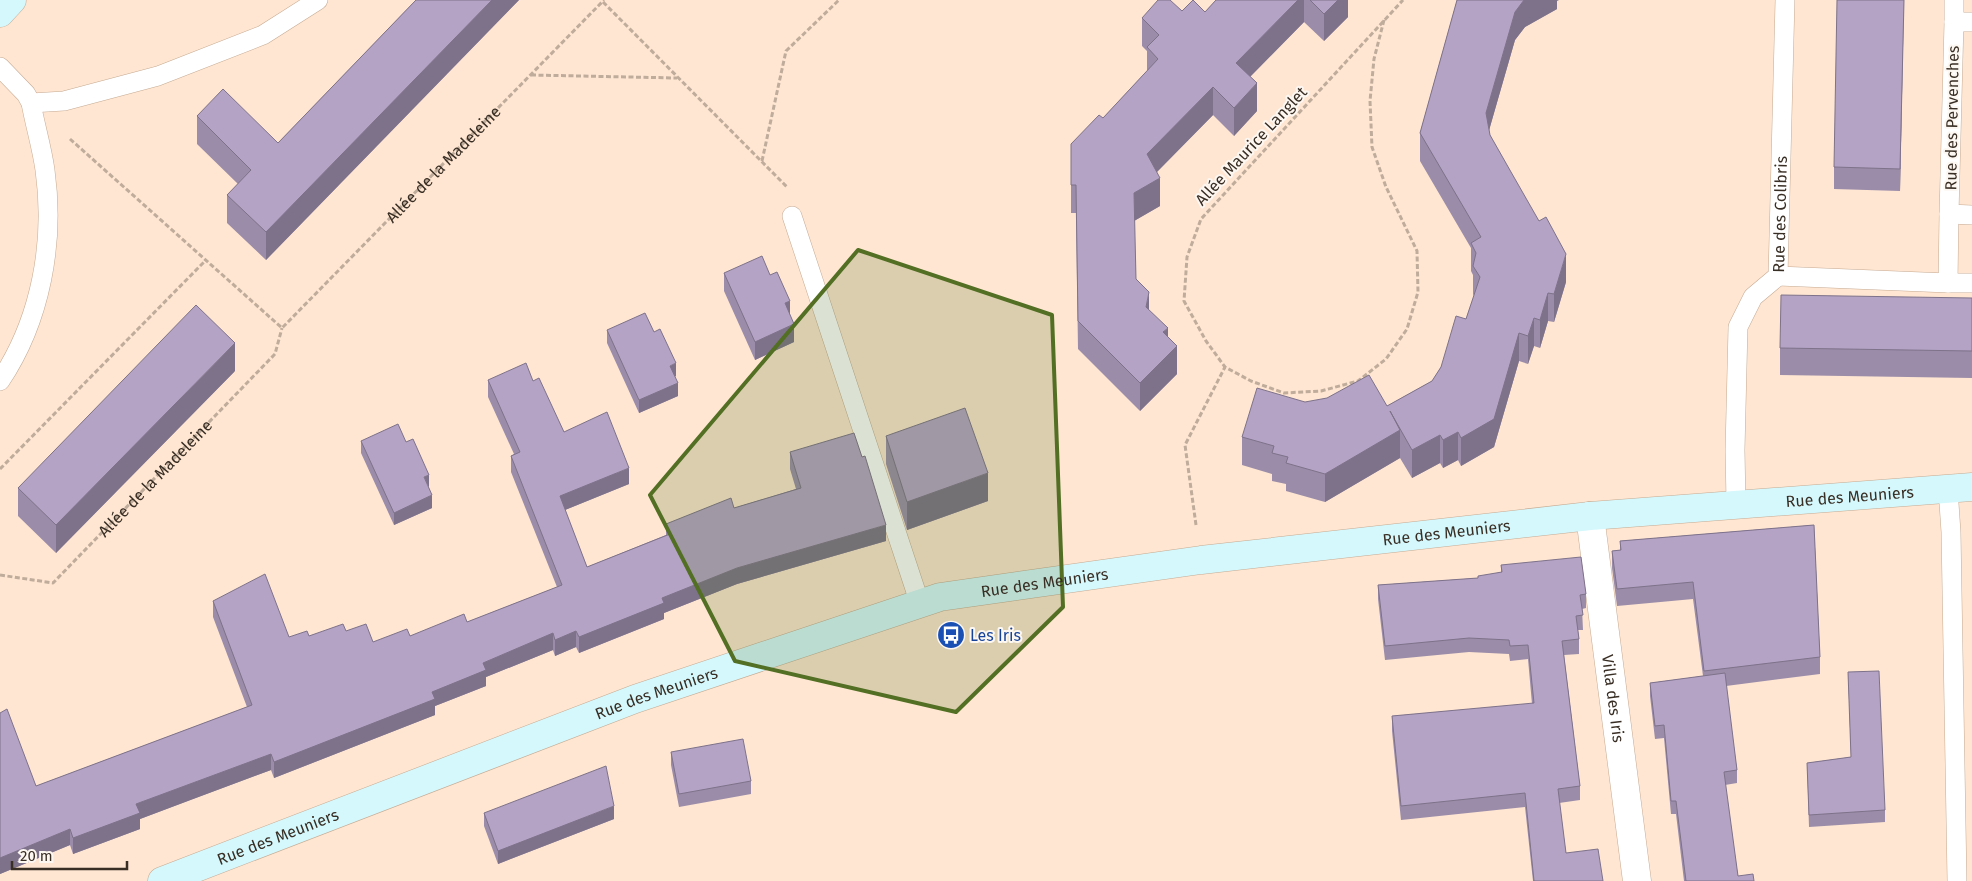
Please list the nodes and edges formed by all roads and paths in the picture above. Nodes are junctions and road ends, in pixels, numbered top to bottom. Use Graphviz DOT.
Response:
graph roads {
  1 [pos="12,0"];
  2 [pos="318,0"];
  3 [pos="839,0"];
  4 [pos="1403,0"];
  5 [pos="1785,0"];
  6 [pos="1954,0"];
  7 [pos="603,1"];
  8 [pos="0,13"];
  9 [pos="1384,20"];
  10 [pos="1963,22"];
  11 [pos="0,67"];
  12 [pos="531,75"];
  13 [pos="678,78"];
  14 [pos="30,103"];
  15 [pos="762,162"];
  16 [pos="790,190"];
  17 [pos="1949,214"];
  18 [pos="1972,215"];
  19 [pos="792,216"];
  20 [pos="206,260"];
  21 [pos="1778,276"];
  22 [pos="1948,283"];
  23 [pos="1972,283"];
  24 [pos="282,328"];
  25 [pos="1226,367"];
  26 [pos="0,381"];
  27 [pos="0,469"];
  28 [pos="1960,488"];
  29 [pos="1736,504"];
  30 [pos="1590,516"];
  31 [pos="1201,560"];
  32 [pos="0,575"];
  33 [pos="920,604"];
  34 [pos="1964,851"];
  35 [pos="162,881"];
  36 [pos="1637,881"];
  37 [pos="1957,881"];
  1 -- 8 [label="street"];
  2 -- 14 [label="lane"];
  3 -- 15 [label="path"];
  4 -- 9 [label="path, Allée Maurice Langlet"];
  5 -- 21 [label="lane, Rue des Colibris"];
  6 -- 10 [label="lane, Rue des Pervenches"];
  7 -- 12 [label="path, Allée de la Madeleine"];
  7 -- 13 [label="path"];
  9 -- 25 [label="path, Allée Maurice Langlet"];
  9 -- 25 [label="path, Allée Maurice Langlet"];
  10 -- 17 [label="lane, Rue des Pervenches"];
  11 -- 14 [label="lane"];
  12 -- 13 [label="path"];
  12 -- 24 [label="path, Allée de la Madeleine"];
  13 -- 15 [label="path"];
  14 -- 20 [label="path"];
  14 -- 26 [label="lane"];
  15 -- 16 [label="path"];
  17 -- 18 [label="lane, Rue des Pervenches"];
  17 -- 22 [label="lane, Rue des Pervenches"];
  19 -- 33 [label="lane"];
  20 -- 24 [label="path"];
  20 -- 27 [label="path"];
  21 -- 22 [label="lane"];
  21 -- 29 [label="lane, Rue des Colibris"];
  22 -- 23 [label="lane"];
  24 -- 32 [label="path, Allée de la Madeleine"];
  25 -- 31 [label="path"];
  28 -- 29 [label="street, Rue des Meuniers"];
  28 -- 34 [label="lane"];
  29 -- 30 [label="street, Rue des Meuniers"];
  30 -- 31 [label="street, Rue des Meuniers"];
  30 -- 36 [label="street, Villa des Iris"];
  31 -- 33 [label="street, Rue des Meuniers"];
  33 -- 35 [label="street, Rue des Meuniers"];
  34 -- 37 [label="lane"];
}
